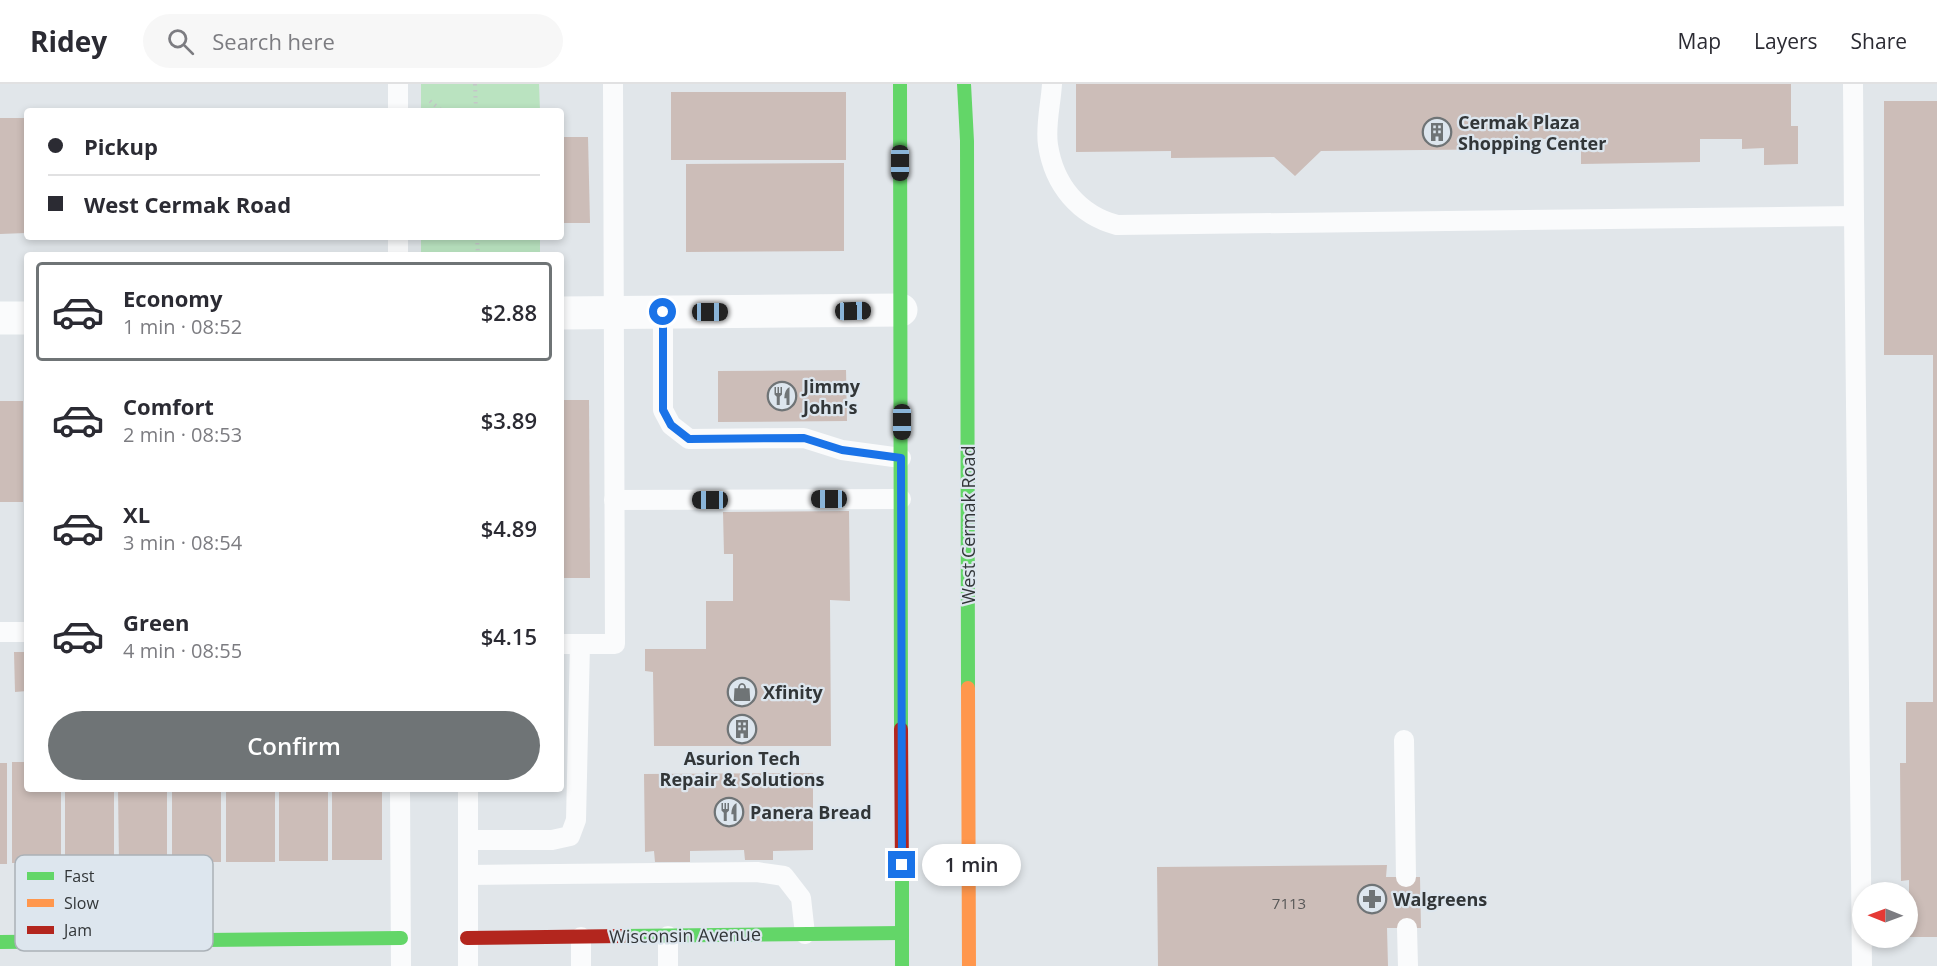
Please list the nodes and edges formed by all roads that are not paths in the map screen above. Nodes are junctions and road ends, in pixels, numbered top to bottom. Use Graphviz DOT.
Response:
graph roads {
  1 [pos="398,84"];
  2 [pos="613,84"];
  3 [pos="900,84"];
  4 [pos="964,84"];
  5 [pos="1052,84"];
  6 [pos="1853,84"];
  7 [pos="398,108"];
  8 [pos="1854,216"];
  9 [pos="901,310"];
  10 [pos="614,312"];
  11 [pos="663,312"];
  12 [pos="564,313"];
  13 [pos="0,318"];
  14 [pos="24,318"];
  15 [pos="901,458"];
  16 [pos="901,499"];
  17 [pos="614,500"];
  18 [pos="0,632"];
  19 [pos="24,632"];
  20 [pos="570,644"];
  21 [pos="1404,740"];
  22 [pos="400,792"];
  23 [pos="468,792"];
  24 [pos="468,840"];
  25 [pos="468,875"];
  26 [pos="1406,877"];
  27 [pos="1407,928"];
  28 [pos="902,933"];
  29 [pos="805,934"];
  30 [pos="668,936"];
  31 [pos="581,937"];
  32 [pos="400,938"];
  33 [pos="467,938"];
  34 [pos="213,940"];
  35 [pos="0,942"];
  36 [pos="15,942"];
  37 [pos="401,966"];
  38 [pos="468,966"];
  39 [pos="581,966"];
  40 [pos="668,966"];
  41 [pos="902,966"];
  42 [pos="969,966"];
  43 [pos="1408,966"];
  44 [pos="1862,966"];
  1 -- 7 [label="lane"];
  2 -- 10 [label="lane"];
  3 -- 9 [label="main road"];
  4 -- 42 [label="main road, West Cermak Road"];
  5 -- 8 [label="lane"];
  6 -- 8 [label="lane"];
  8 -- 44 [label="lane"];
  9 -- 11 [label="street"];
  9 -- 15 [label="main road"];
  10 -- 11 [label="street"];
  10 -- 12 [label="street"];
  10 -- 17 [label="lane"];
  11 -- 15 [label="lane"];
  13 -- 14 [label="street"];
  15 -- 16 [label="main road"];
  16 -- 17 [label="lane"];
  16 -- 28 [label="main road"];
  17 -- 20 [label="lane"];
  18 -- 19 [label="lane"];
  20 -- 24 [label="lane"];
  21 -- 26 [label="lane"];
  22 -- 32 [label="lane"];
  23 -- 24 [label="lane"];
  24 -- 25 [label="lane"];
  25 -- 29 [label="lane"];
  25 -- 33 [label="lane"];
  27 -- 43 [label="lane"];
  28 -- 29 [label="main road, Wisconsin Avenue"];
  28 -- 41 [label="main road"];
  29 -- 30 [label="main road, Wisconsin Avenue"];
  30 -- 31 [label="main road, Wisconsin Avenue"];
  30 -- 40 [label="lane"];
  31 -- 33 [label="main road, Wisconsin Avenue"];
  31 -- 39 [label="lane"];
  32 -- 34 [label="main road"];
  32 -- 37 [label="lane"];
  33 -- 38 [label="lane"];
  35 -- 36 [label="main road"];
}
